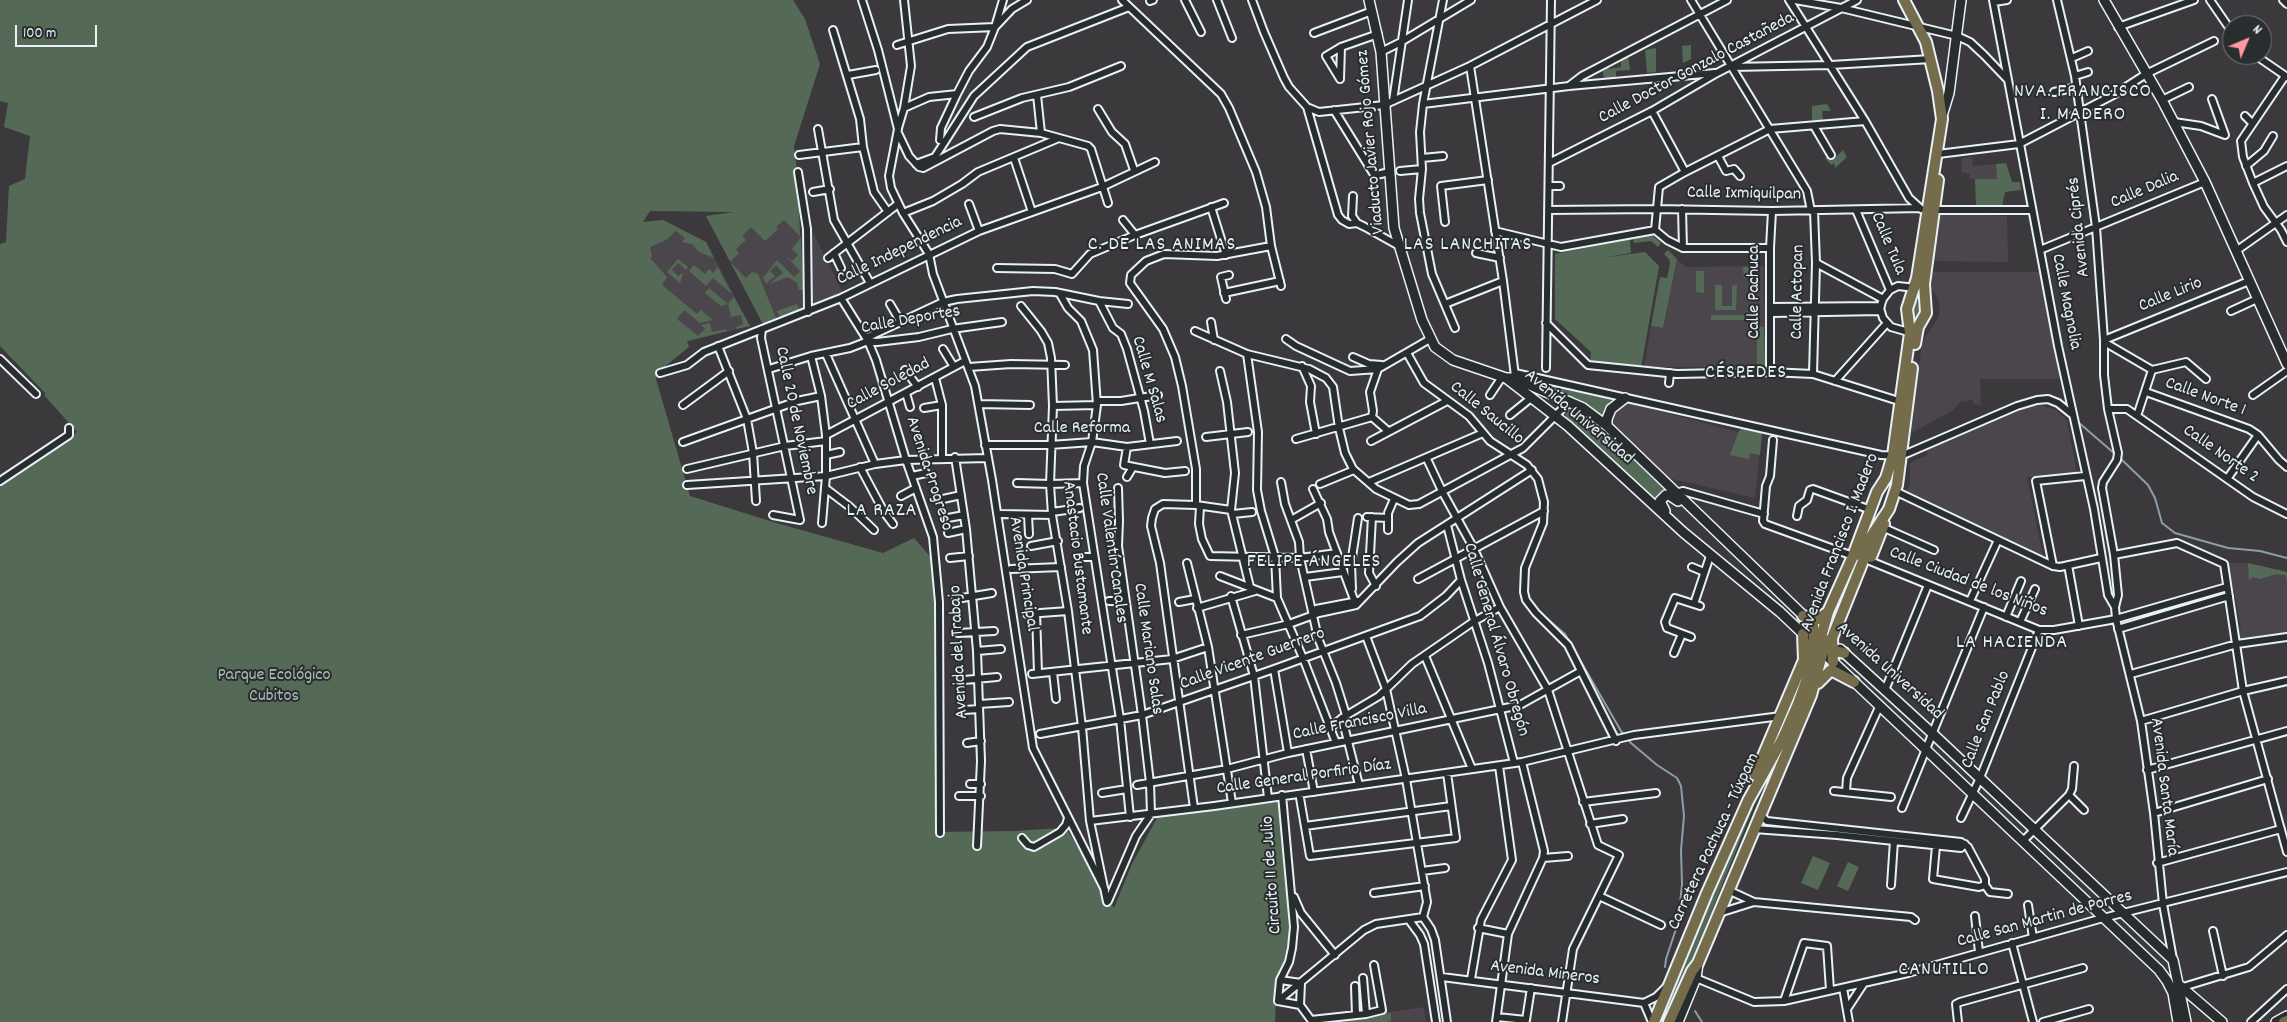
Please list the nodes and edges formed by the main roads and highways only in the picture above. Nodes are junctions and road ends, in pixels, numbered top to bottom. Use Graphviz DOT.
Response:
graph roads {
  1 [pos="1369,0"];
  2 [pos="1904,0"];
  3 [pos="1961,0"];
  4 [pos="2108,1"];
  5 [pos="1942,119"];
  6 [pos="1929,208"];
  7 [pos="1919,288"];
  8 [pos="1913,333"];
  9 [pos="2287,364"];
  10 [pos="1510,378"];
  11 [pos="1626,398"];
  12 [pos="1607,426"];
  13 [pos="1896,455"];
  14 [pos="1886,478"];
  15 [pos="1889,509"];
  16 [pos="1714,531"];
  17 [pos="1683,532"];
  18 [pos="1872,534"];
  19 [pos="1828,612"];
  20 [pos="1809,621"];
  21 [pos="1802,634"];
  22 [pos="1824,644"];
  23 [pos="1844,654"];
  24 [pos="1834,663"];
  25 [pos="1854,682"];
  26 [pos="1814,687"];
  27 [pos="1775,752"];
  28 [pos="1748,801"];
  29 [pos="2017,812"];
  30 [pos="2005,824"];
  31 [pos="1746,846"];
  32 [pos="1698,963"];
  33 [pos="2181,986"];
  34 [pos="2287,1016"];
  35 [pos="1653,1022"];
  36 [pos="1669,1022"];
  37 [pos="1678,1022"];
  38 [pos="2178,1022"];
  39 [pos="2186,1022"];
  40 [pos="2222,1022"];
  41 [pos="2276,1022"];
  1 -- 10 [label="main road, Viaducto Javier Rojo Gómez"];
  2 -- 5 [label="main road, Avenida Francisco I. Madero"];
  3 -- 5 [label="main road"];
  4 -- 9 [label="main road"];
  5 -- 6 [label="main road, Avenida Francisco I. Madero"];
  6 -- 7 [label="main road, Avenida Francisco I. Madero"];
  6 -- 7 [label="main road, Avenida Francisco I. Madero"];
  7 -- 8 [label="main road, Avenida Francisco I. Madero"];
  7 -- 8 [label="main road, Avenida Francisco I. Madero"];
  8 -- 13 [label="main road, Avenida Francisco I. Madero"];
  10 -- 12 [label="main road, Avenida Universidad"];
  10 -- 17 [label="main road, Avenida Universidad"];
  11 -- 12 [label="main road"];
  12 -- 16 [label="main road, Avenida Universidad"];
  13 -- 14 [label="main road, Avenida Francisco I. Madero"];
  13 -- 15 [label="main road, Avenida Francisco I. Madero"];
  14 -- 18 [label="main road"];
  14 -- 19 [label="main road, Avenida Francisco I. Madero"];
  15 -- 18 [label="main road, Avenida Francisco I. Madero"];
  15 -- 22 [label="main road"];
  16 -- 17 [label="main road"];
  16 -- 20 [label="main road, Avenida Universidad"];
  17 -- 21 [label="main road, Avenida Universidad"];
  18 -- 22 [label="main road, Avenida Francisco I. Madero"];
  19 -- 20 [label="main road"];
  19 -- 22 [label="main road, Avenida Francisco I. Madero"];
  20 -- 21 [label="main road"];
  20 -- 22 [label="main road"];
  21 -- 22 [label="main road"];
  21 -- 28 [label="main road"];
  22 -- 23 [label="main road"];
  22 -- 24 [label="main road"];
  22 -- 26 [label="main road, Carretera Pachuca - Túxpam"];
  22 -- 27 [label="main road, Carretera Pachuca - Túxpam"];
  23 -- 24 [label="main road"];
  23 -- 29 [label="main road, Avenida Universidad"];
  24 -- 25 [label="main road, Avenida Universidad"];
  25 -- 26 [label="main road"];
  25 -- 30 [label="main road, Avenida Universidad"];
  26 -- 31 [label="main road, Carretera Pachuca - Túxpam"];
  27 -- 28 [label="main road, Carretera Pachuca - Túxpam"];
  27 -- 31 [label="main road"];
  28 -- 35 [label="main road, Carretera Pachuca - Túxpam"];
  29 -- 30 [label="main road"];
  29 -- 33 [label="main road, Avenida Universidad"];
  30 -- 38 [label="main road, Avenida Universidad"];
  31 -- 32 [label="main road, Carretera Pachuca - Túxpam"];
  32 -- 36 [label="main road, Carretera Pachuca - Túxpam"];
  32 -- 37 [label="main road, Carretera Pachuca - Túxpam"];
  33 -- 39 [label="main road"];
  33 -- 40 [label="main road"];
  34 -- 41 [label="main road"];
}
